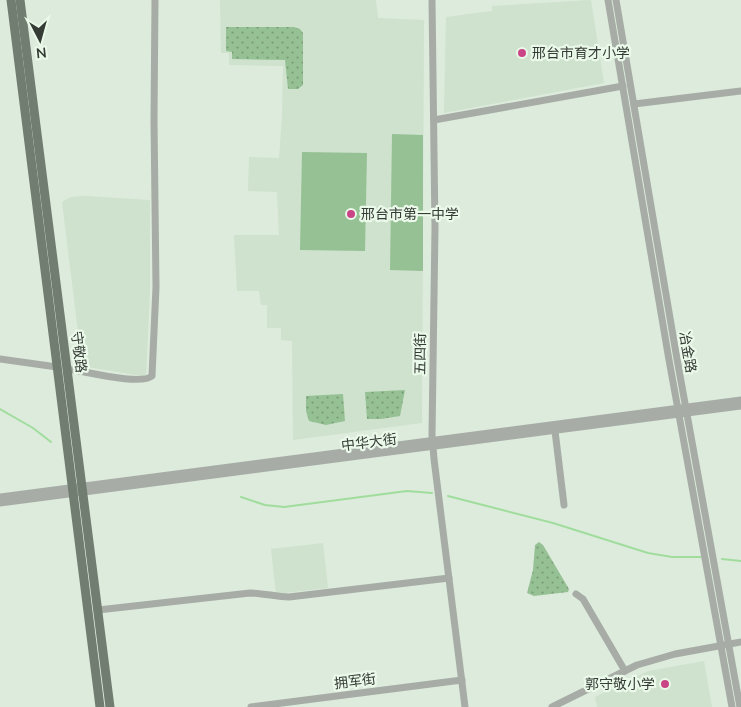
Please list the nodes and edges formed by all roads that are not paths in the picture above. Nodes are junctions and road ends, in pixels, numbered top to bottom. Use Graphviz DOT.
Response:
graph roads {
  1 [pos="11,0"];
  2 [pos="20,0"];
  3 [pos="155,0"];
  4 [pos="432,0"];
  5 [pos="608,0"];
  6 [pos="616,0"];
  7 [pos="623,86"];
  8 [pos="741,91"];
  9 [pos="634,104"];
  10 [pos="434,120"];
  11 [pos="0,360"];
  12 [pos="57,367"];
  13 [pos="67,369"];
  14 [pos="741,400"];
  15 [pos="741,406"];
  16 [pos="682,411"];
  17 [pos="555,430"];
  18 [pos="433,444"];
  19 [pos="82,489"];
  20 [pos="73,491"];
  21 [pos="0,497"];
  22 [pos="0,503"];
  23 [pos="564,505"];
  24 [pos="449,578"];
  25 [pos="576,594"];
  26 [pos="98,610"];
  27 [pos="741,642"];
  28 [pos="724,644"];
  29 [pos="625,671"];
  30 [pos="462,680"];
  31 [pos="100,707"];
  32 [pos="110,707"];
  33 [pos="251,707"];
  34 [pos="465,707"];
  35 [pos="552,707"];
  36 [pos="732,707"];
  37 [pos="740,707"];
  1 -- 12 [label="main road, 守敬路"];
  2 -- 13 [label="main road, 守敬路"];
  3 -- 13 [label="street"];
  4 -- 10 [label="street, 五四街"];
  5 -- 7 [label="street, 冶金路"];
  6 -- 9 [label="street, 冶金路"];
  7 -- 10 [label="street"];
  7 -- 16 [label="street, 冶金路"];
  8 -- 9 [label="street"];
  9 -- 16 [label="street, 冶金路"];
  10 -- 18 [label="street, 五四街"];
  11 -- 12 [label="street"];
  12 -- 20 [label="main road, 守敬路"];
  13 -- 19 [label="main road, 守敬路"];
  14 -- 16 [label="street, 中华大街"];
  15 -- 16 [label="street, 中华大街"];
  16 -- 17 [label="street, 中华大街"];
  16 -- 18 [label="street, 中华大街"];
  16 -- 28 [label="street, 冶金路"];
  17 -- 18 [label="street, 中华大街"];
  17 -- 23 [label="street"];
  18 -- 19 [label="street, 中华大街"];
  18 -- 24 [label="street, 五四街"];
  19 -- 20 [label="street, 中华大街"];
  19 -- 26 [label="main road, 守敬路"];
  20 -- 21 [label="street, 中华大街"];
  20 -- 22 [label="street, 中华大街"];
  20 -- 31 [label="main road, 守敬路"];
  24 -- 26 [label="street"];
  24 -- 30 [label="street, 五四街"];
  25 -- 29 [label="street"];
  26 -- 32 [label="main road, 守敬路"];
  27 -- 28 [label="street"];
  28 -- 29 [label="street"];
  28 -- 36 [label="street, 冶金路"];
  28 -- 37 [label="street, 冶金路"];
  29 -- 35 [label="street"];
  30 -- 33 [label="street, 拥军街"];
  30 -- 34 [label="street, 五四街"];
}
